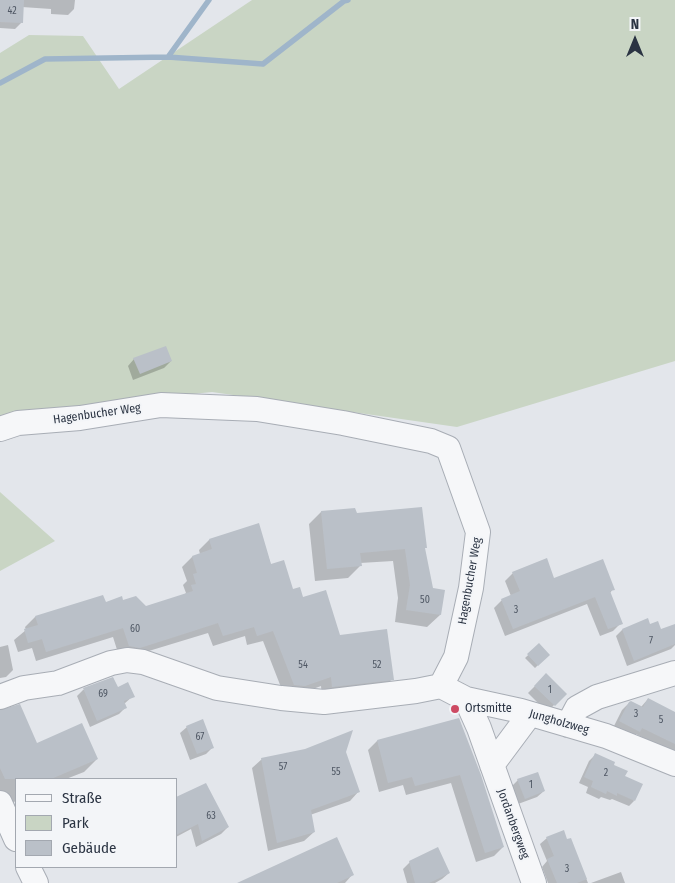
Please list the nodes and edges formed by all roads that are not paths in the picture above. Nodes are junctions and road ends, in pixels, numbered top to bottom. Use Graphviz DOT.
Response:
graph roads {
  1 [pos="0,428"];
  2 [pos="675,673"];
  3 [pos="441,686"];
  4 [pos="0,697"];
  5 [pos="466,699"];
  6 [pos="530,714"];
  7 [pos="568,725"];
  8 [pos="675,764"];
  9 [pos="492,765"];
  10 [pos="0,803"];
  11 [pos="15,838"];
  12 [pos="28,868"];
  13 [pos="36,883"];
  14 [pos="534,883"];
  1 -- 3 [label="street, Hagenbucher Weg"];
  2 -- 7 [label="street"];
  3 -- 4 [label="street"];
  3 -- 5 [label="street, Jungholzweg"];
  5 -- 6 [label="street, Jungholzweg"];
  5 -- 9 [label="street, Jordanbergweg"];
  6 -- 7 [label="street, Jungholzweg"];
  6 -- 9 [label="street"];
  7 -- 8 [label="street, Jungholzweg"];
  9 -- 14 [label="street, Jordanbergweg"];
  10 -- 11 [label="street"];
  12 -- 13 [label="street"];
}
